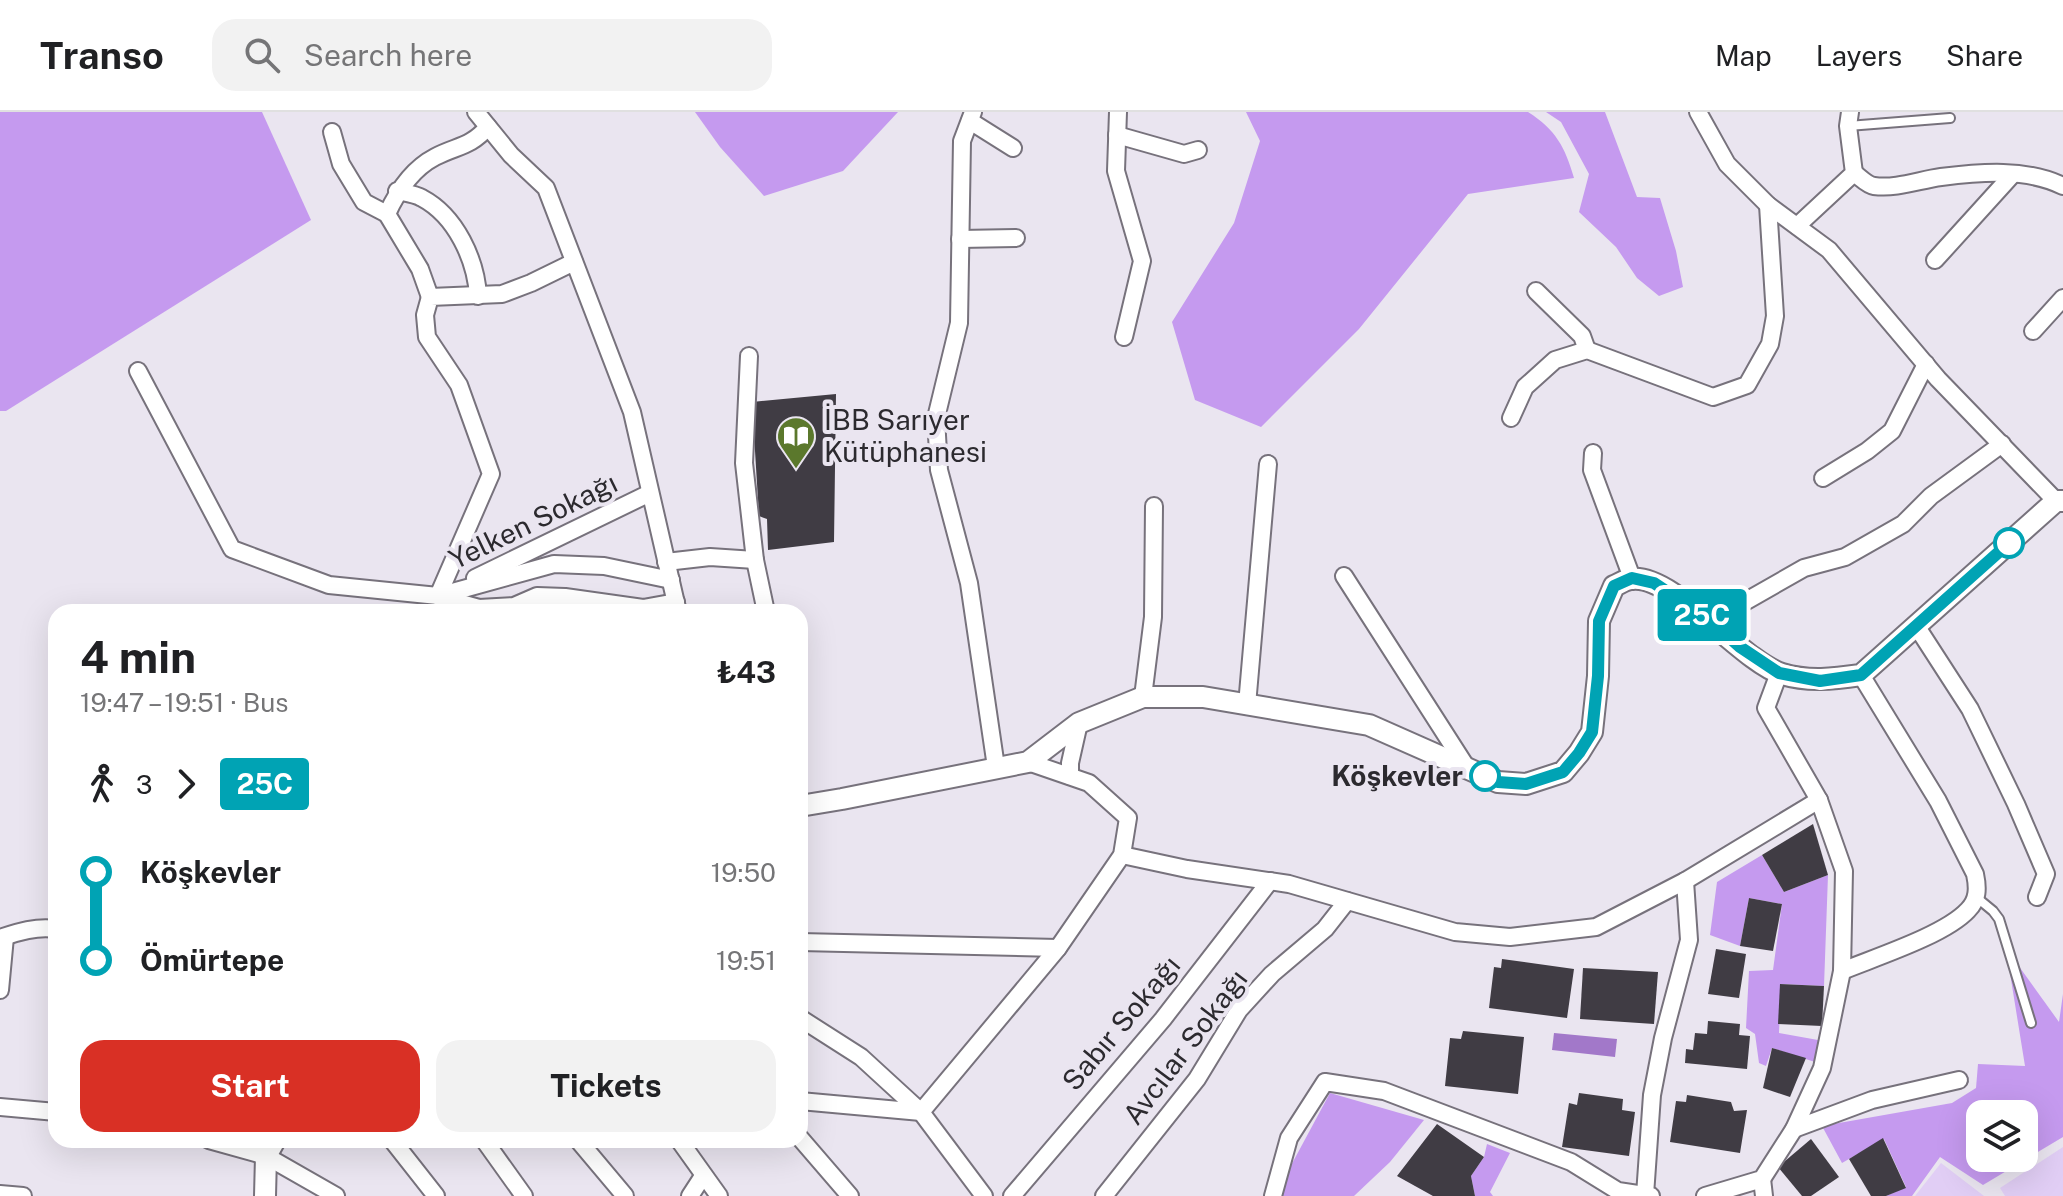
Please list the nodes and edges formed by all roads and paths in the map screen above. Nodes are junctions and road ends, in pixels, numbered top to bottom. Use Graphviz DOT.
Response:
graph roads {
  1 [pos="476,112"];
  2 [pos="1118,112"];
  3 [pos="1698,112"];
  4 [pos="972,116"];
  5 [pos="1950,118"];
  6 [pos="1849,119"];
  7 [pos="488,127"];
  8 [pos="332,132"];
  9 [pos="1117,135"];
  10 [pos="1013,148"];
  11 [pos="1198,150"];
  12 [pos="1854,173"];
  13 [pos="2013,174"];
  14 [pos="2063,186"];
  15 [pos="397,191"];
  16 [pos="1768,205"];
  17 [pos="387,214"];
  18 [pos="1797,226"];
  19 [pos="1016,238"];
  20 [pos="960,239"];
  21 [pos="1935,260"];
  22 [pos="574,262"];
  23 [pos="1536,291"];
  24 [pos="478,296"];
  25 [pos="430,297"];
  26 [pos="2063,298"];
  27 [pos="2033,331"];
  28 [pos="1124,337"];
  29 [pos="1587,350"];
  30 [pos="749,356"];
  31 [pos="1926,364"];
  32 [pos="138,371"];
  33 [pos="1511,418"];
  34 [pos="2002,444"];
  35 [pos="1593,453"];
  36 [pos="1268,464"];
  37 [pos="1823,478"];
  38 [pos="650,493"];
  39 [pos="2061,496"];
  40 [pos="1154,506"];
  41 [pos="755,560"];
  42 [pos="666,562"];
  43 [pos="1344,576"];
  44 [pos="1632,578"];
  45 [pos="671,580"];
  46 [pos="438,596"];
  47 [pos="465,604"];
  48 [pos="519,604"];
  49 [pos="568,604"];
  50 [pos="676,604"];
  51 [pos="764,604"];
  52 [pos="1711,621"];
  53 [pos="1917,627"];
  54 [pos="1779,673"];
  55 [pos="1861,675"];
  56 [pos="1143,697"];
  57 [pos="1247,705"];
  58 [pos="1079,723"];
  59 [pos="1028,762"];
  60 [pos="996,767"];
  61 [pos="1467,768"];
  62 [pos="1070,776"];
  63 [pos="1819,800"];
  64 [pos="808,804"];
  65 [pos="1122,855"];
  66 [pos="1270,881"];
  67 [pos="1685,881"];
  68 [pos="1976,897"];
  69 [pos="2037,897"];
  70 [pos="1347,901"];
  71 [pos="48,927"];
  72 [pos="2,938"];
  73 [pos="808,942"];
  74 [pos="1058,948"];
  75 [pos="1842,971"];
  76 [pos="0,990"];
  77 [pos="808,1023"];
  78 [pos="2031,1023"];
  79 [pos="1959,1080"];
  80 [pos="808,1102"];
  81 [pos="0,1107"];
  82 [pos="48,1111"];
  83 [pos="921,1112"];
  84 [pos="1794,1129"];
  85 [pos="808,1147"];
  86 [pos="270,1148"];
  87 [pos="398,1148"];
  88 [pos="490,1148"];
  89 [pos="585,1148"];
  90 [pos="684,1148"];
  91 [pos="703,1176"];
  92 [pos="1763,1188"];
  93 [pos="0,1194"];
  94 [pos="1619,1194"];
  95 [pos="1645,1195"];
  96 [pos="23,1196"];
  97 [pos="265,1196"];
  98 [pos="336,1196"];
  99 [pos="436,1196"];
  100 [pos="524,1196"];
  101 [pos="625,1196"];
  102 [pos="690,1196"];
  103 [pos="719,1196"];
  104 [pos="850,1196"];
  105 [pos="984,1196"];
  106 [pos="1012,1196"];
  107 [pos="1104,1196"];
  108 [pos="1273,1196"];
  109 [pos="1651,1196"];
  110 [pos="1705,1196"];
  1 -- 7 [label="street"];
  2 -- 9 [label="street"];
  3 -- 16 [label="street"];
  4 -- 10 [label="street"];
  4 -- 20 [label="street"];
  5 -- 6 [label="lane"];
  6 -- 12 [label="street"];
  7 -- 15 [label="street"];
  7 -- 22 [label="street"];
  8 -- 17 [label="street"];
  9 -- 11 [label="street"];
  9 -- 28 [label="street"];
  12 -- 13 [label="street"];
  12 -- 18 [label="street"];
  13 -- 14 [label="street"];
  13 -- 21 [label="street"];
  15 -- 17 [label="street"];
  15 -- 24 [label="street"];
  16 -- 18 [label="street"];
  16 -- 29 [label="street"];
  17 -- 25 [label="street"];
  18 -- 31 [label="street"];
  19 -- 20 [label="street"];
  20 -- 60 [label="street"];
  22 -- 24 [label="street"];
  22 -- 38 [label="street"];
  23 -- 29 [label="street"];
  24 -- 25 [label="street"];
  25 -- 46 [label="street"];
  26 -- 27 [label="street"];
  29 -- 33 [label="street"];
  30 -- 41 [label="street"];
  31 -- 34 [label="street"];
  31 -- 37 [label="street"];
  32 -- 46 [label="street"];
  34 -- 39 [label="street"];
  34 -- 52 [label="street"];
  35 -- 44 [label="street"];
  36 -- 57 [label="street"];
  38 -- 42 [label="street"];
  38 -- 46 [label="street, Yelken Sokağı"];
  39 -- 53 [label="street"];
  40 -- 56 [label="street"];
  41 -- 42 [label="street"];
  41 -- 51 [label="street"];
  42 -- 45 [label="street"];
  43 -- 61 [label="street"];
  44 -- 52 [label="street"];
  44 -- 61 [label="street"];
  45 -- 46 [label="street"];
  45 -- 50 [label="street"];
  46 -- 47 [label="street"];
  48 -- 49 [label="street"];
  52 -- 54 [label="street"];
  53 -- 55 [label="street"];
  53 -- 69 [label="street"];
  54 -- 55 [label="street"];
  54 -- 63 [label="street"];
  55 -- 68 [label="street"];
  56 -- 57 [label="street"];
  56 -- 58 [label="street"];
  57 -- 61 [label="street"];
  58 -- 59 [label="street"];
  58 -- 62 [label="street"];
  59 -- 60 [label="street"];
  59 -- 62 [label="street"];
  60 -- 64 [label="street"];
  62 -- 65 [label="street"];
  63 -- 67 [label="street"];
  63 -- 75 [label="street"];
  65 -- 66 [label="street"];
  65 -- 74 [label="street"];
  66 -- 70 [label="street"];
  66 -- 106 [label="street, Sabır Sokağı"];
  67 -- 70 [label="street"];
  67 -- 95 [label="street"];
  68 -- 75 [label="street"];
  68 -- 78 [label="lane"];
  70 -- 107 [label="street, Avcılar Sokağı"];
  71 -- 72 [label="street"];
  72 -- 76 [label="street"];
  73 -- 74 [label="street"];
  74 -- 83 [label="street"];
  75 -- 84 [label="street"];
  77 -- 83 [label="street"];
  79 -- 84 [label="street"];
  80 -- 83 [label="street"];
  81 -- 82 [label="street"];
  83 -- 105 [label="street"];
  84 -- 92 [label="street"];
  85 -- 104 [label="street"];
  86 -- 97 [label="street"];
  86 -- 98 [label="street"];
  87 -- 99 [label="street"];
  88 -- 100 [label="street"];
  89 -- 101 [label="street"];
  90 -- 91 [label="street"];
  91 -- 102 [label="street"];
  91 -- 103 [label="street"];
  92 -- 110 [label="street"];
  93 -- 96 [label="street"];
  94 -- 95 [label="street"];
  94 -- 108 [label="street"];
  95 -- 109 [label="street"];
}
